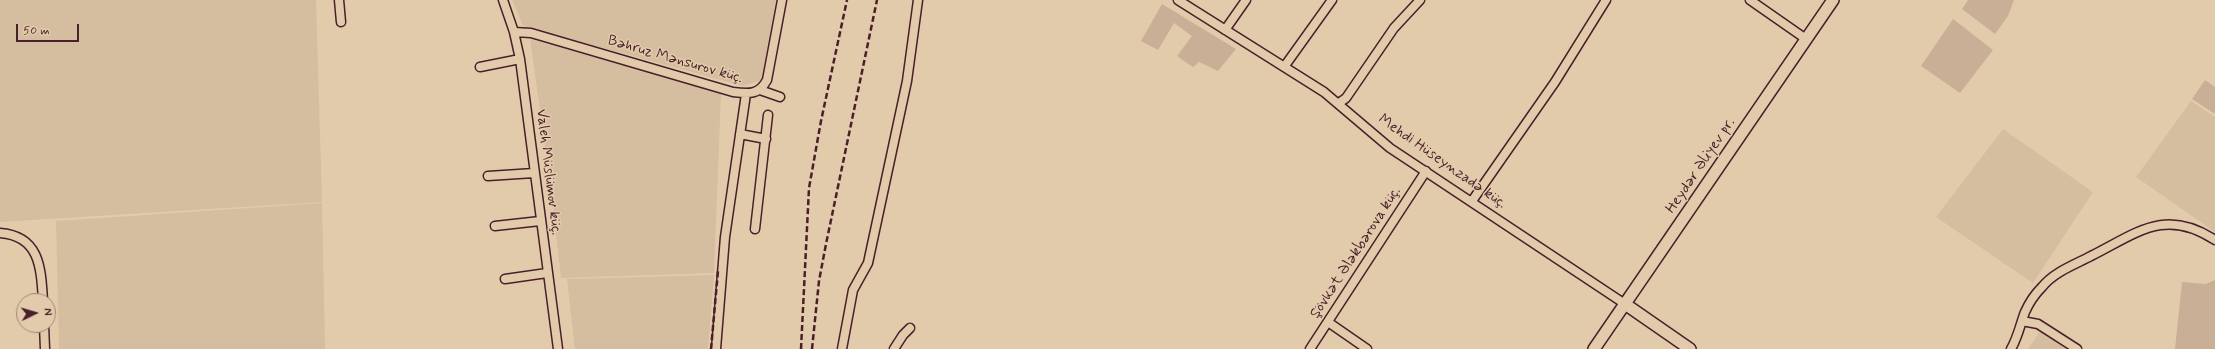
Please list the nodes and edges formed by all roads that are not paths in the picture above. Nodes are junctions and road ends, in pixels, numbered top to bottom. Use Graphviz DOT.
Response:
graph roads {
  1 [pos="339,0"];
  2 [pos="503,0"];
  3 [pos="782,0"];
  4 [pos="918,0"];
  5 [pos="1178,0"];
  6 [pos="1246,0"];
  7 [pos="1332,0"];
  8 [pos="1420,0"];
  9 [pos="1606,0"];
  10 [pos="1750,0"];
  11 [pos="1833,0"];
  12 [pos="341,22"];
  13 [pos="1225,30"];
  14 [pos="514,32"];
  15 [pos="1806,39"];
  16 [pos="520,59"];
  17 [pos="480,67"];
  18 [pos="1284,67"];
  19 [pos="760,90"];
  20 [pos="746,94"];
  21 [pos="780,97"];
  22 [pos="1339,103"];
  23 [pos="768,115"];
  24 [pos="740,134"];
  25 [pos="766,139"];
  26 [pos="1426,171"];
  27 [pos="534,173"];
  28 [pos="488,176"];
  29 [pos="1472,202"];
  30 [pos="540,221"];
  31 [pos="495,226"];
  32 [pos="755,229"];
  33 [pos="0,233"];
  34 [pos="2215,240"];
  35 [pos="547,273"];
  36 [pos="505,279"];
  37 [pos="43,293"];
  38 [pos="1625,304"];
  39 [pos="2022,321"];
  40 [pos="1328,322"];
  41 [pos="910,328"];
  42 [pos="44,333"];
  43 [pos="45,349"];
  44 [pos="558,349"];
  45 [pos="716,349"];
  46 [pos="842,349"];
  47 [pos="894,349"];
  48 [pos="1310,349"];
  49 [pos="1367,349"];
  50 [pos="1594,349"];
  51 [pos="1690,349"];
  52 [pos="2011,349"];
  53 [pos="2077,349"];
  1 -- 12 [label="street"];
  2 -- 14 [label="street, Valeh Müslümov küç."];
  3 -- 19 [label="street, Bəhruz Mənsurov küç."];
  4 -- 46 [label="street"];
  5 -- 13 [label="street, Mehdi Hüseynzadə küç."];
  6 -- 13 [label="street"];
  7 -- 18 [label="street"];
  8 -- 22 [label="street"];
  9 -- 29 [label="street"];
  10 -- 15 [label="street"];
  11 -- 15 [label="main road, Heydər Əliyev pr."];
  13 -- 18 [label="street, Mehdi Hüseynzadə küç."];
  14 -- 16 [label="street, Valeh Müslümov küç."];
  14 -- 20 [label="street, Bəhruz Mənsurov küç."];
  15 -- 38 [label="main road, Heydər Əliyev pr."];
  16 -- 17 [label="street"];
  16 -- 27 [label="street, Valeh Müslümov küç."];
  18 -- 22 [label="street, Mehdi Hüseynzadə küç."];
  19 -- 20 [label="street, Bəhruz Mənsurov küç."];
  19 -- 21 [label="street"];
  20 -- 24 [label="street"];
  22 -- 26 [label="street, Mehdi Hüseynzadə küç."];
  23 -- 25 [label="street"];
  24 -- 25 [label="street"];
  24 -- 45 [label="street"];
  25 -- 32 [label="street"];
  26 -- 29 [label="street, Mehdi Hüseynzadə küç."];
  26 -- 40 [label="street, Şövkət Ələkbərova küç."];
  27 -- 28 [label="street"];
  27 -- 30 [label="street, Valeh Müslümov küç."];
  29 -- 38 [label="street, Mehdi Hüseynzadə küç."];
  30 -- 31 [label="street"];
  30 -- 35 [label="street, Valeh Müslümov küç."];
  33 -- 37 [label="street"];
  34 -- 39 [label="street"];
  35 -- 36 [label="street"];
  35 -- 44 [label="street, Valeh Müslümov küç."];
  38 -- 50 [label="main road, Heydər Əliyev pr."];
  38 -- 51 [label="main road, Mehdi Hüseynzadə küç."];
  39 -- 52 [label="street"];
  39 -- 53 [label="street"];
  40 -- 48 [label="street, Şövkət Ələkbərova küç."];
  40 -- 49 [label="street"];
  41 -- 47 [label="street"];
  42 -- 43 [label="street"];
}
